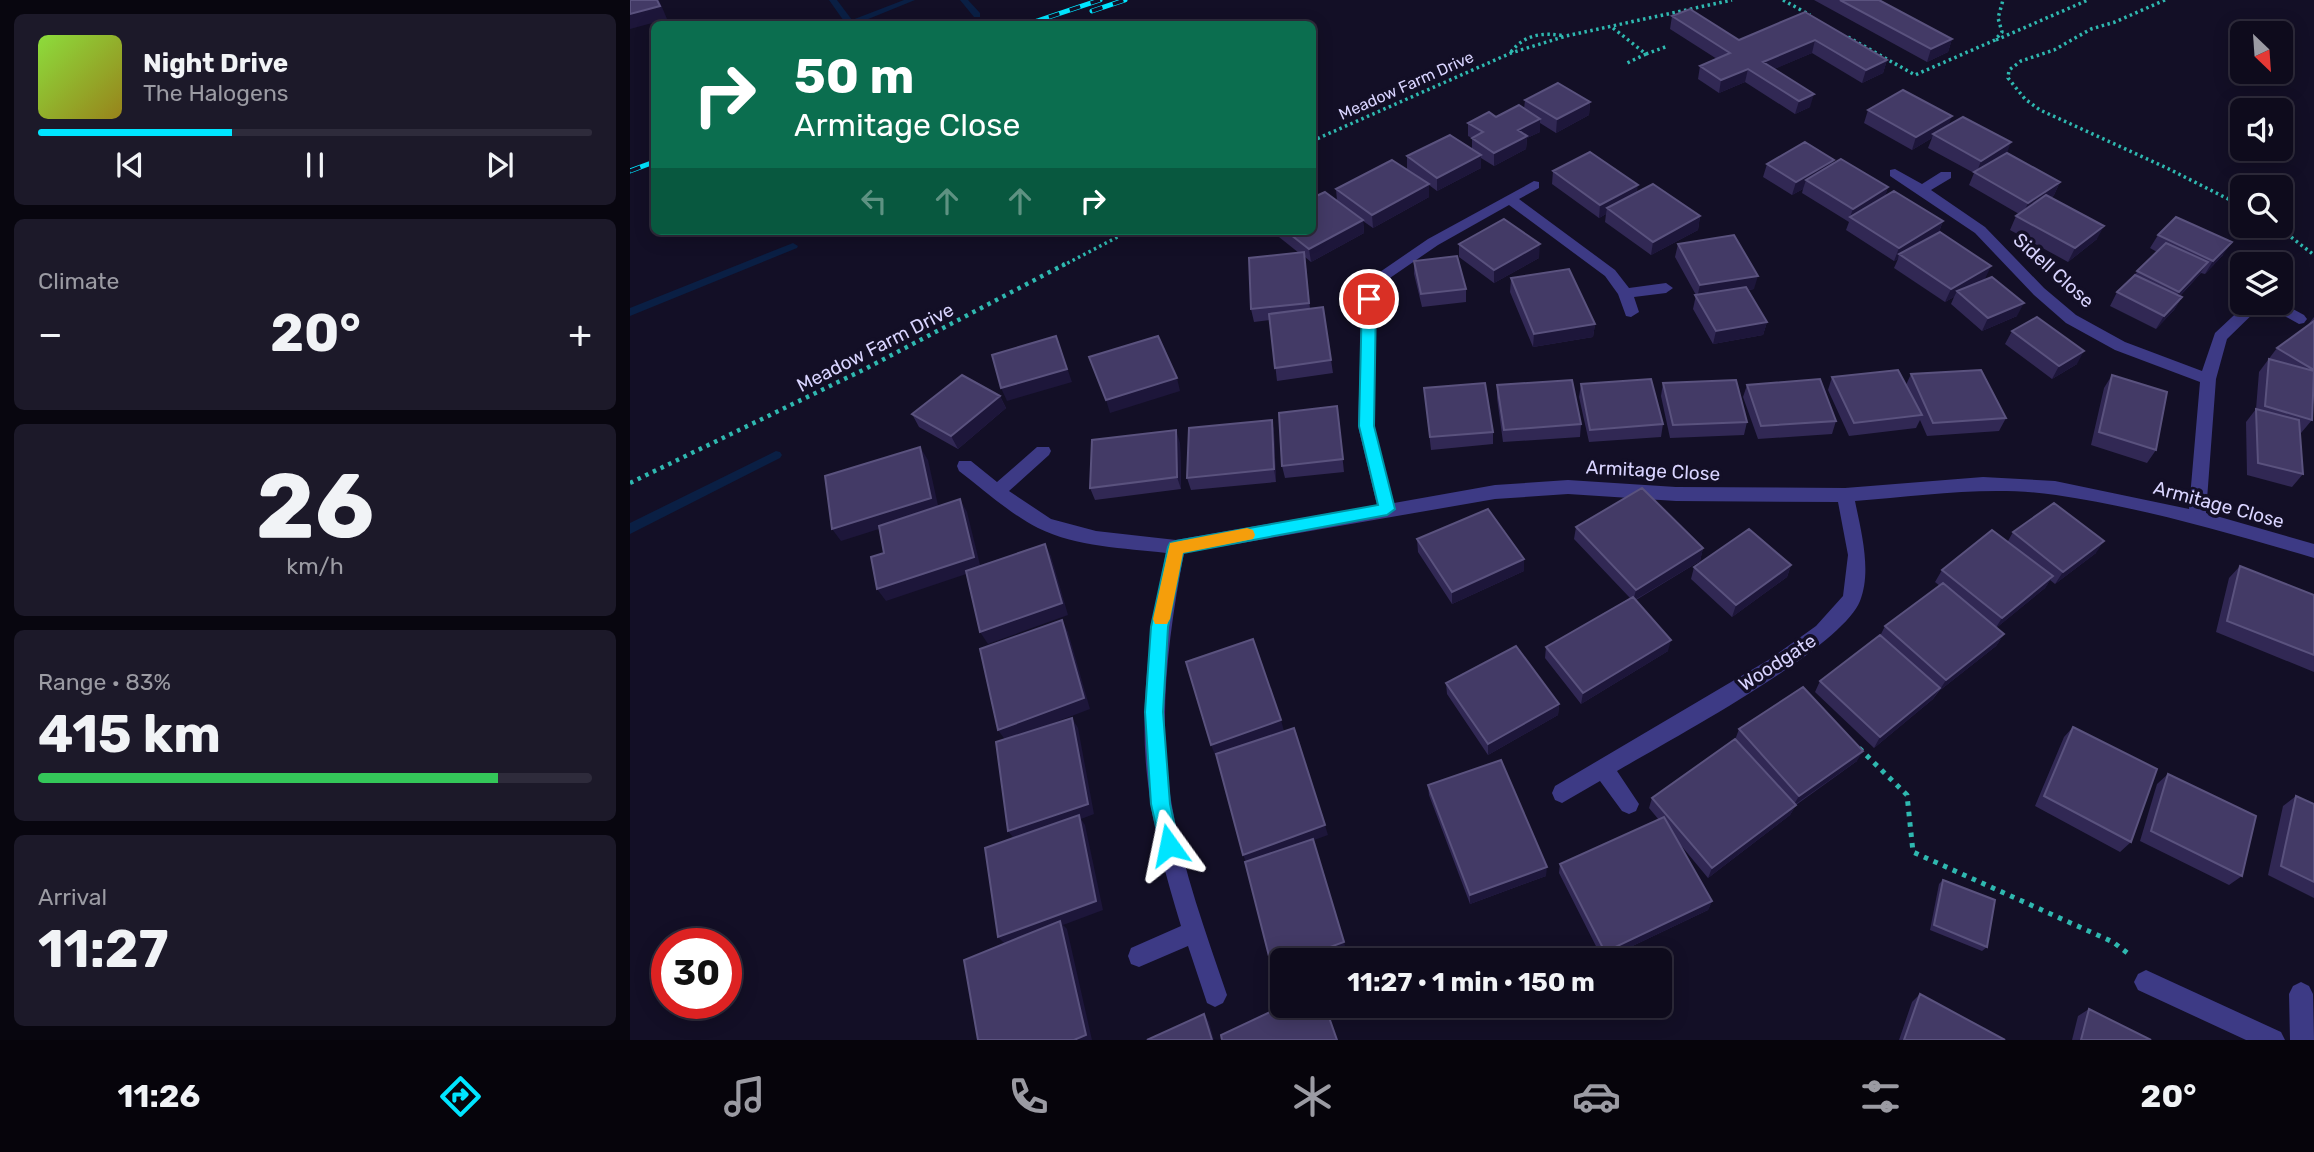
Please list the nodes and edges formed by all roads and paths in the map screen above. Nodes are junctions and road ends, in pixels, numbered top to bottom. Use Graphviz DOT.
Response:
graph roads {
  1 [pos="1732,0"];
  2 [pos="1783,0"];
  3 [pos="2003,0"];
  4 [pos="2088,0"];
  5 [pos="2165,0"];
  6 [pos="1819,20"];
  7 [pos="1612,27"];
  8 [pos="1843,34"];
  9 [pos="1566,36"];
  10 [pos="1995,40"];
  11 [pos="1668,46"];
  12 [pos="1511,52"];
  13 [pos="1646,54"];
  14 [pos="1625,64"];
  15 [pos="1316,139"];
  16 [pos="1895,173"];
  17 [pos="1946,175"];
  18 [pos="1534,185"];
  19 [pos="1921,190"];
  20 [pos="1510,199"];
  21 [pos="2230,200"];
  22 [pos="1121,235"];
  23 [pos="2292,238"];
  24 [pos="2314,255"];
  25 [pos="1666,288"];
  26 [pos="1625,293"];
  27 [pos="1632,312"];
  28 [pos="2243,315"];
  29 [pos="2292,315"];
  30 [pos="2299,319"];
  31 [pos="2208,379"];
  32 [pos="1043,451"];
  33 [pos="965,466"];
  34 [pos="630,483"];
  35 [pos="998,491"];
  36 [pos="1845,495"];
  37 [pos="1387,509"];
  38 [pos="2197,517"];
  39 [pos="1176,547"];
  40 [pos="2314,551"];
  41 [pos="1853,741"];
  42 [pos="1602,769"];
  43 [pos="1562,793"];
  44 [pos="1629,804"];
  45 [pos="1194,932"];
  46 [pos="1139,956"];
  47 [pos="2146,982"];
  48 [pos="2301,994"];
  49 [pos="1215,995"];
  50 [pos="2273,1040"];
  51 [pos="2302,1040"];
  1 -- 7 [label="path, Meadow Farm Drive"];
  2 -- 6 [label="path"];
  3 -- 10 [label="path"];
  4 -- 10 [label="path"];
  5 -- 21 [label="path"];
  7 -- 9 [label="path, Meadow Farm Drive"];
  7 -- 13 [label="path"];
  8 -- 10 [label="path"];
  9 -- 12 [label="path, Meadow Farm Drive"];
  9 -- 12 [label="path, Meadow Farm Drive"];
  11 -- 13 [label="path"];
  12 -- 15 [label="path, Meadow Farm Drive"];
  13 -- 14 [label="path"];
  16 -- 19 [label="street, Sidell Close"];
  17 -- 19 [label="street"];
  18 -- 20 [label="street"];
  19 -- 31 [label="street, Sidell Close"];
  20 -- 26 [label="street"];
  20 -- 37 [label="street"];
  22 -- 34 [label="path, Meadow Farm Drive"];
  23 -- 24 [label="path"];
  25 -- 26 [label="street"];
  26 -- 27 [label="street"];
  28 -- 31 [label="street"];
  29 -- 30 [label="street"];
  31 -- 38 [label="street"];
  32 -- 35 [label="street"];
  33 -- 35 [label="street, Armitage Close"];
  35 -- 39 [label="street, Armitage Close"];
  36 -- 37 [label="street, Armitage Close"];
  36 -- 38 [label="street, Armitage Close"];
  36 -- 42 [label="street, Woodgate"];
  37 -- 39 [label="street, Armitage Close"];
  38 -- 40 [label="street, Armitage Close"];
  39 -- 45 [label="street"];
  41 -- 47 [label="path"];
  42 -- 43 [label="street, Woodgate"];
  42 -- 44 [label="street"];
  45 -- 46 [label="street"];
  45 -- 49 [label="street"];
  47 -- 50 [label="street"];
  48 -- 51 [label="street"];
}
